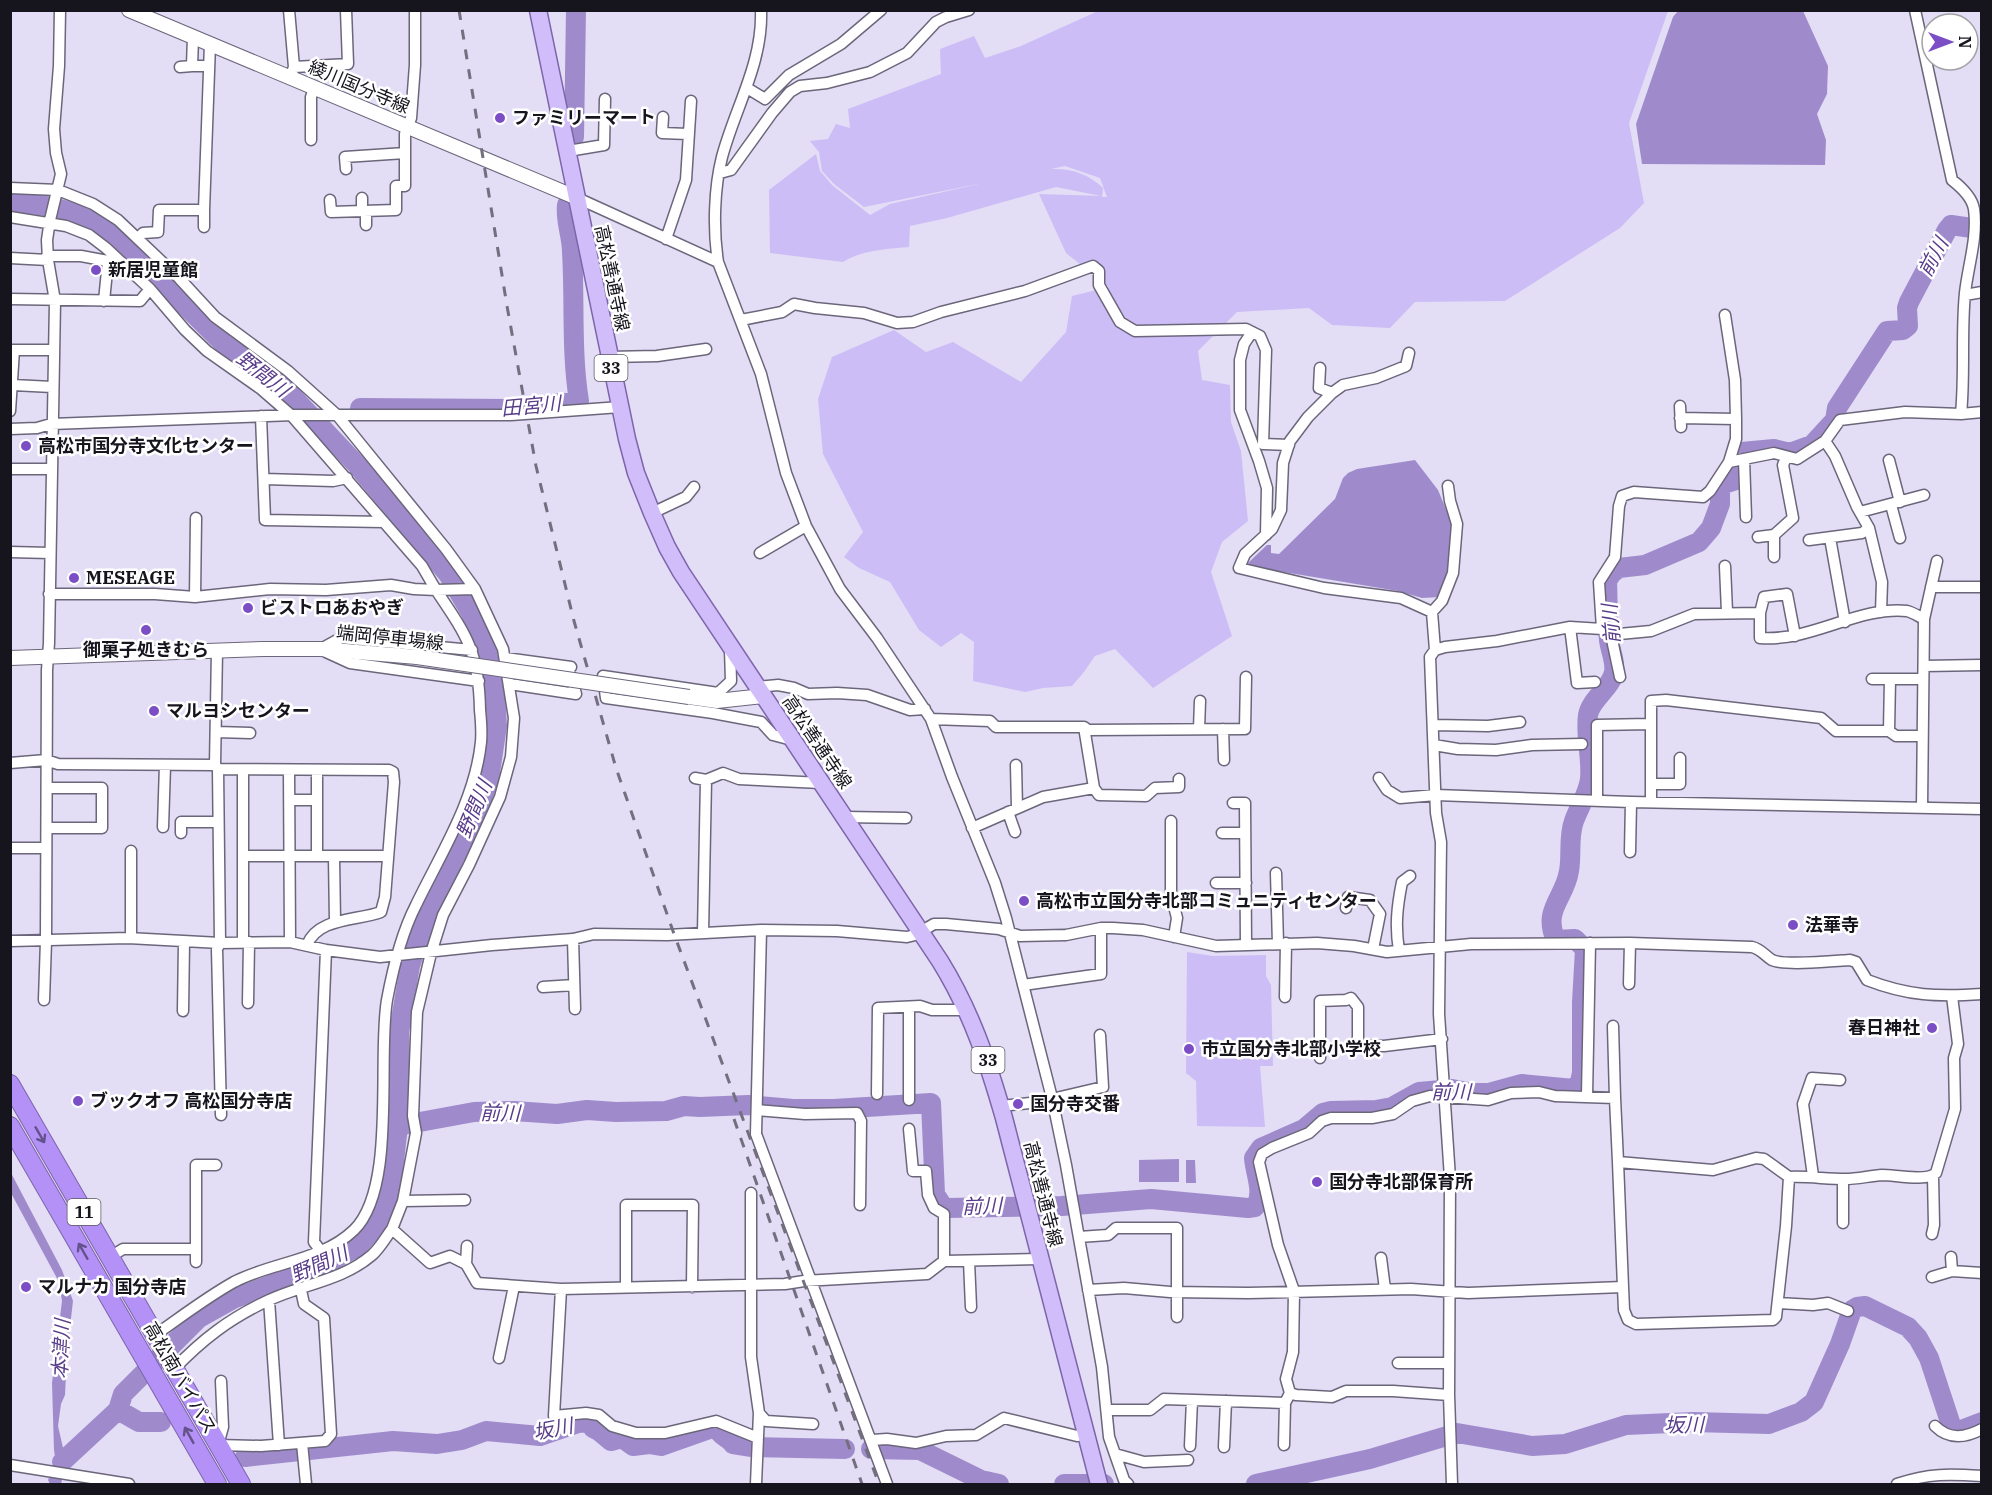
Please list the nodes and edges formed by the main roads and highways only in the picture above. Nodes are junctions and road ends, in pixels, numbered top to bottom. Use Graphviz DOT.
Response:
graph roads {
  1 [pos="129,10"];
  2 [pos="537,10"];
  3 [pos="575,197"];
  4 [pos="10,658"];
  5 [pos="760,691"];
  6 [pos="10,1084"];
  7 [pos="10,1126"];
  8 [pos="1097,1479"];
  9 [pos="217,1485"];
  10 [pos="241,1485"];
  1 -- 3 [label="main road, 綾川国分寺線"];
  2 -- 3 [label="main road, 高松善通寺線 / 33"];
  3 -- 5 [label="main road, 高松善通寺線 / 33"];
  4 -- 5 [label="main road, 端岡停車場線, bridge"];
  5 -- 8 [label="main road, 高松善通寺線 / 33"];
  6 -- 10 [label="highway, 高松南バイパス / 11, one-way"];
  9 -- 7 [label="highway, 高松南バイパス / 11, one-way"];
}
